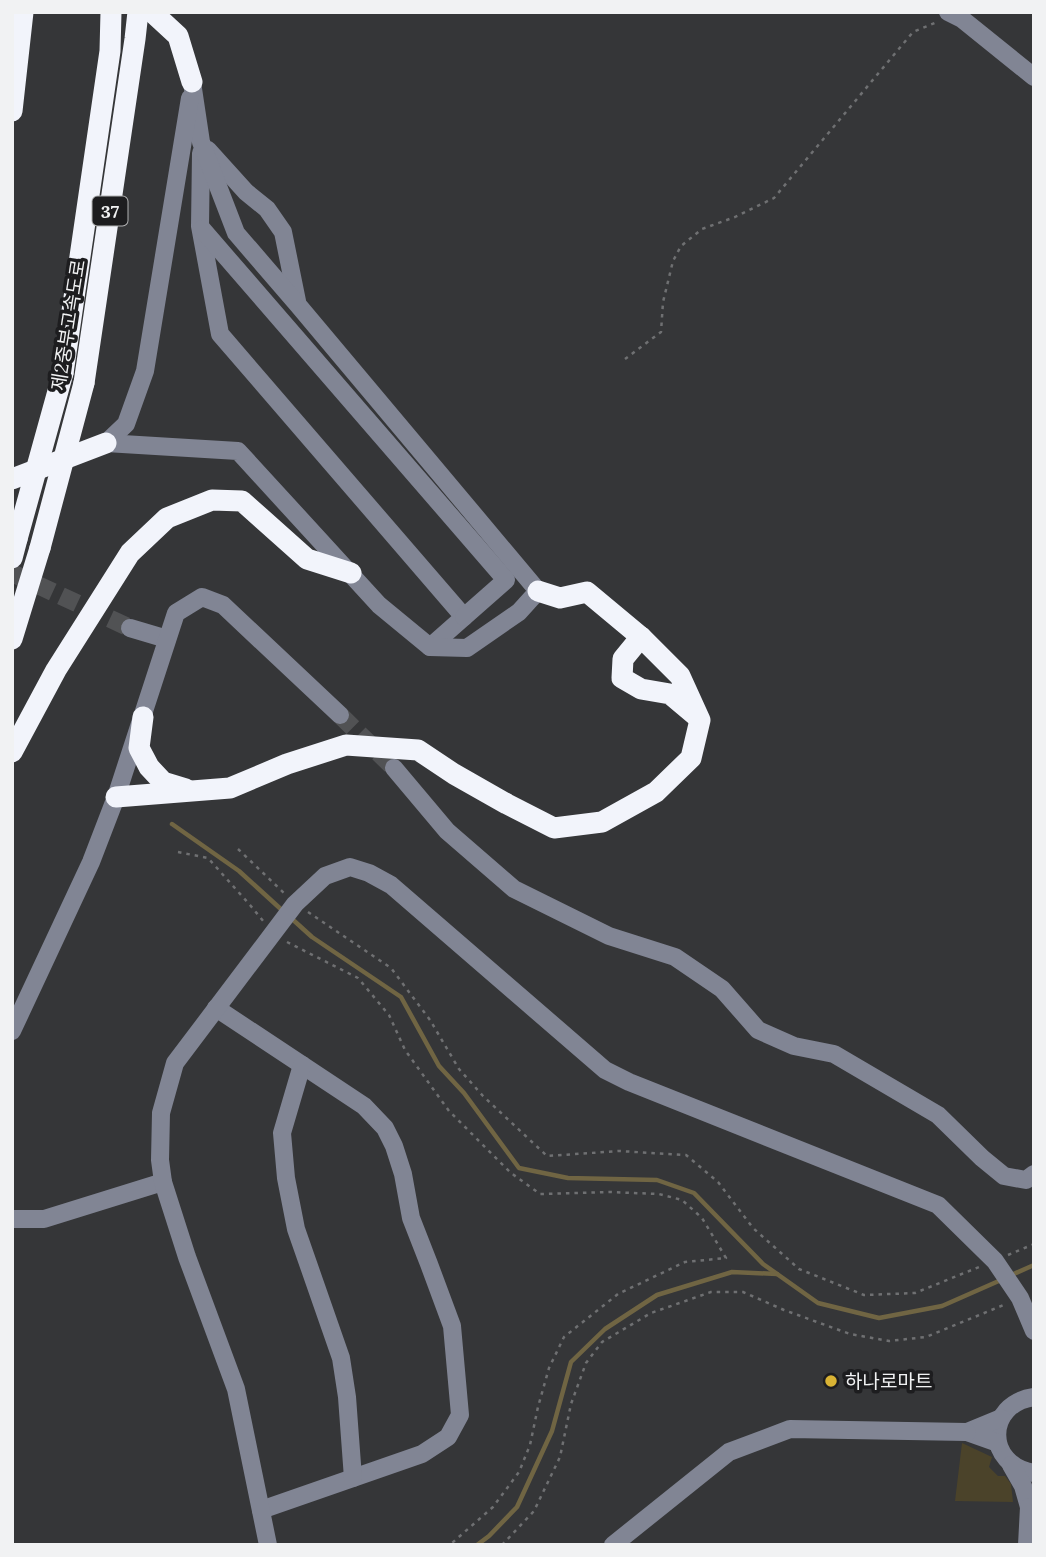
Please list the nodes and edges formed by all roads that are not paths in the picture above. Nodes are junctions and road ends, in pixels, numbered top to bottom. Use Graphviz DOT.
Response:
graph roads {
  1 [pos="23,12"];
  2 [pos="111,12"];
  3 [pos="138,12"];
  4 [pos="152,12"];
  5 [pos="178,12"];
  6 [pos="951,14"];
  7 [pos="178,36"];
  8 [pos="1034,76"];
  9 [pos="192,82"];
  10 [pos="12,111"];
  11 [pos="201,142"];
  12 [pos="200,226"];
  13 [pos="298,305"];
  14 [pos="106,443"];
  15 [pos="12,479"];
  16 [pos="15,549"];
  17 [pos="351,573"];
  18 [pos="538,591"];
  19 [pos="464,617"];
  20 [pos="130,628"];
  21 [pos="641,637"];
  22 [pos="12,639"];
  23 [pos="167,639"];
  24 [pos="430,647"];
  25 [pos="340,715"];
  26 [pos="143,717"];
  27 [pos="700,720"];
  28 [pos="12,752"];
  29 [pos="394,768"];
  30 [pos="192,791"];
  31 [pos="116,797"];
  32 [pos="216,1008"];
  33 [pos="12,1031"];
  34 [pos="302,1065"];
  35 [pos="1034,1174"];
  36 [pos="163,1182"];
  37 [pos="12,1219"];
  38 [pos="1034,1331"];
  39 [pos="1034,1384"];
  40 [pos="1027,1399"];
  41 [pos="1001,1418"];
  42 [pos="967,1432"];
  43 [pos="998,1443"];
  44 [pos="1011,1465"];
  45 [pos="1034,1473"];
  46 [pos="353,1478"];
  47 [pos="1031,1502"];
  48 [pos="261,1510"];
  49 [pos="268,1545"];
  50 [pos="613,1545"];
  51 [pos="1027,1545"];
  1 -- 10 [label="highway"];
  2 -- 16 [label="highway, 제2중부고속도로 / 37, bridge"];
  3 -- 22 [label="highway, 제2중부고속도로 / 37, bridge"];
  4 -- 7 [label="highway"];
  5 -- 7 [label="highway"];
  6 -- 8 [label="street"];
  7 -- 9 [label="highway"];
  9 -- 11 [label="street"];
  9 -- 14 [label="street"];
  11 -- 12 [label="street"];
  11 -- 13 [label="street"];
  11 -- 13 [label="street"];
  12 -- 19 [label="street"];
  12 -- 19 [label="street"];
  13 -- 18 [label="street"];
  14 -- 15 [label="highway"];
  14 -- 17 [label="street"];
  17 -- 24 [label="street"];
  17 -- 28 [label="highway"];
  18 -- 21 [label="highway"];
  18 -- 24 [label="street"];
  19 -- 24 [label="street"];
  20 -- 23 [label="street"];
  21 -- 27 [label="highway"];
  21 -- 27 [label="highway"];
  23 -- 25 [label="street"];
  23 -- 26 [label="street"];
  26 -- 30 [label="highway"];
  26 -- 31 [label="street"];
  27 -- 30 [label="highway"];
  29 -- 35 [label="street"];
  30 -- 31 [label="highway"];
  31 -- 33 [label="street"];
  32 -- 34 [label="street"];
  32 -- 36 [label="street"];
  32 -- 38 [label="street"];
  34 -- 46 [label="street"];
  34 -- 46 [label="street"];
  36 -- 37 [label="street"];
  36 -- 48 [label="street"];
  39 -- 40 [label="street"];
  40 -- 41 [label="street"];
  41 -- 42 [label="street"];
  41 -- 43 [label="street"];
  42 -- 43 [label="street"];
  42 -- 50 [label="street"];
  43 -- 44 [label="street"];
  44 -- 45 [label="street"];
  44 -- 47 [label="street"];
  46 -- 48 [label="street"];
  47 -- 51 [label="street"];
  48 -- 49 [label="street"];
}
